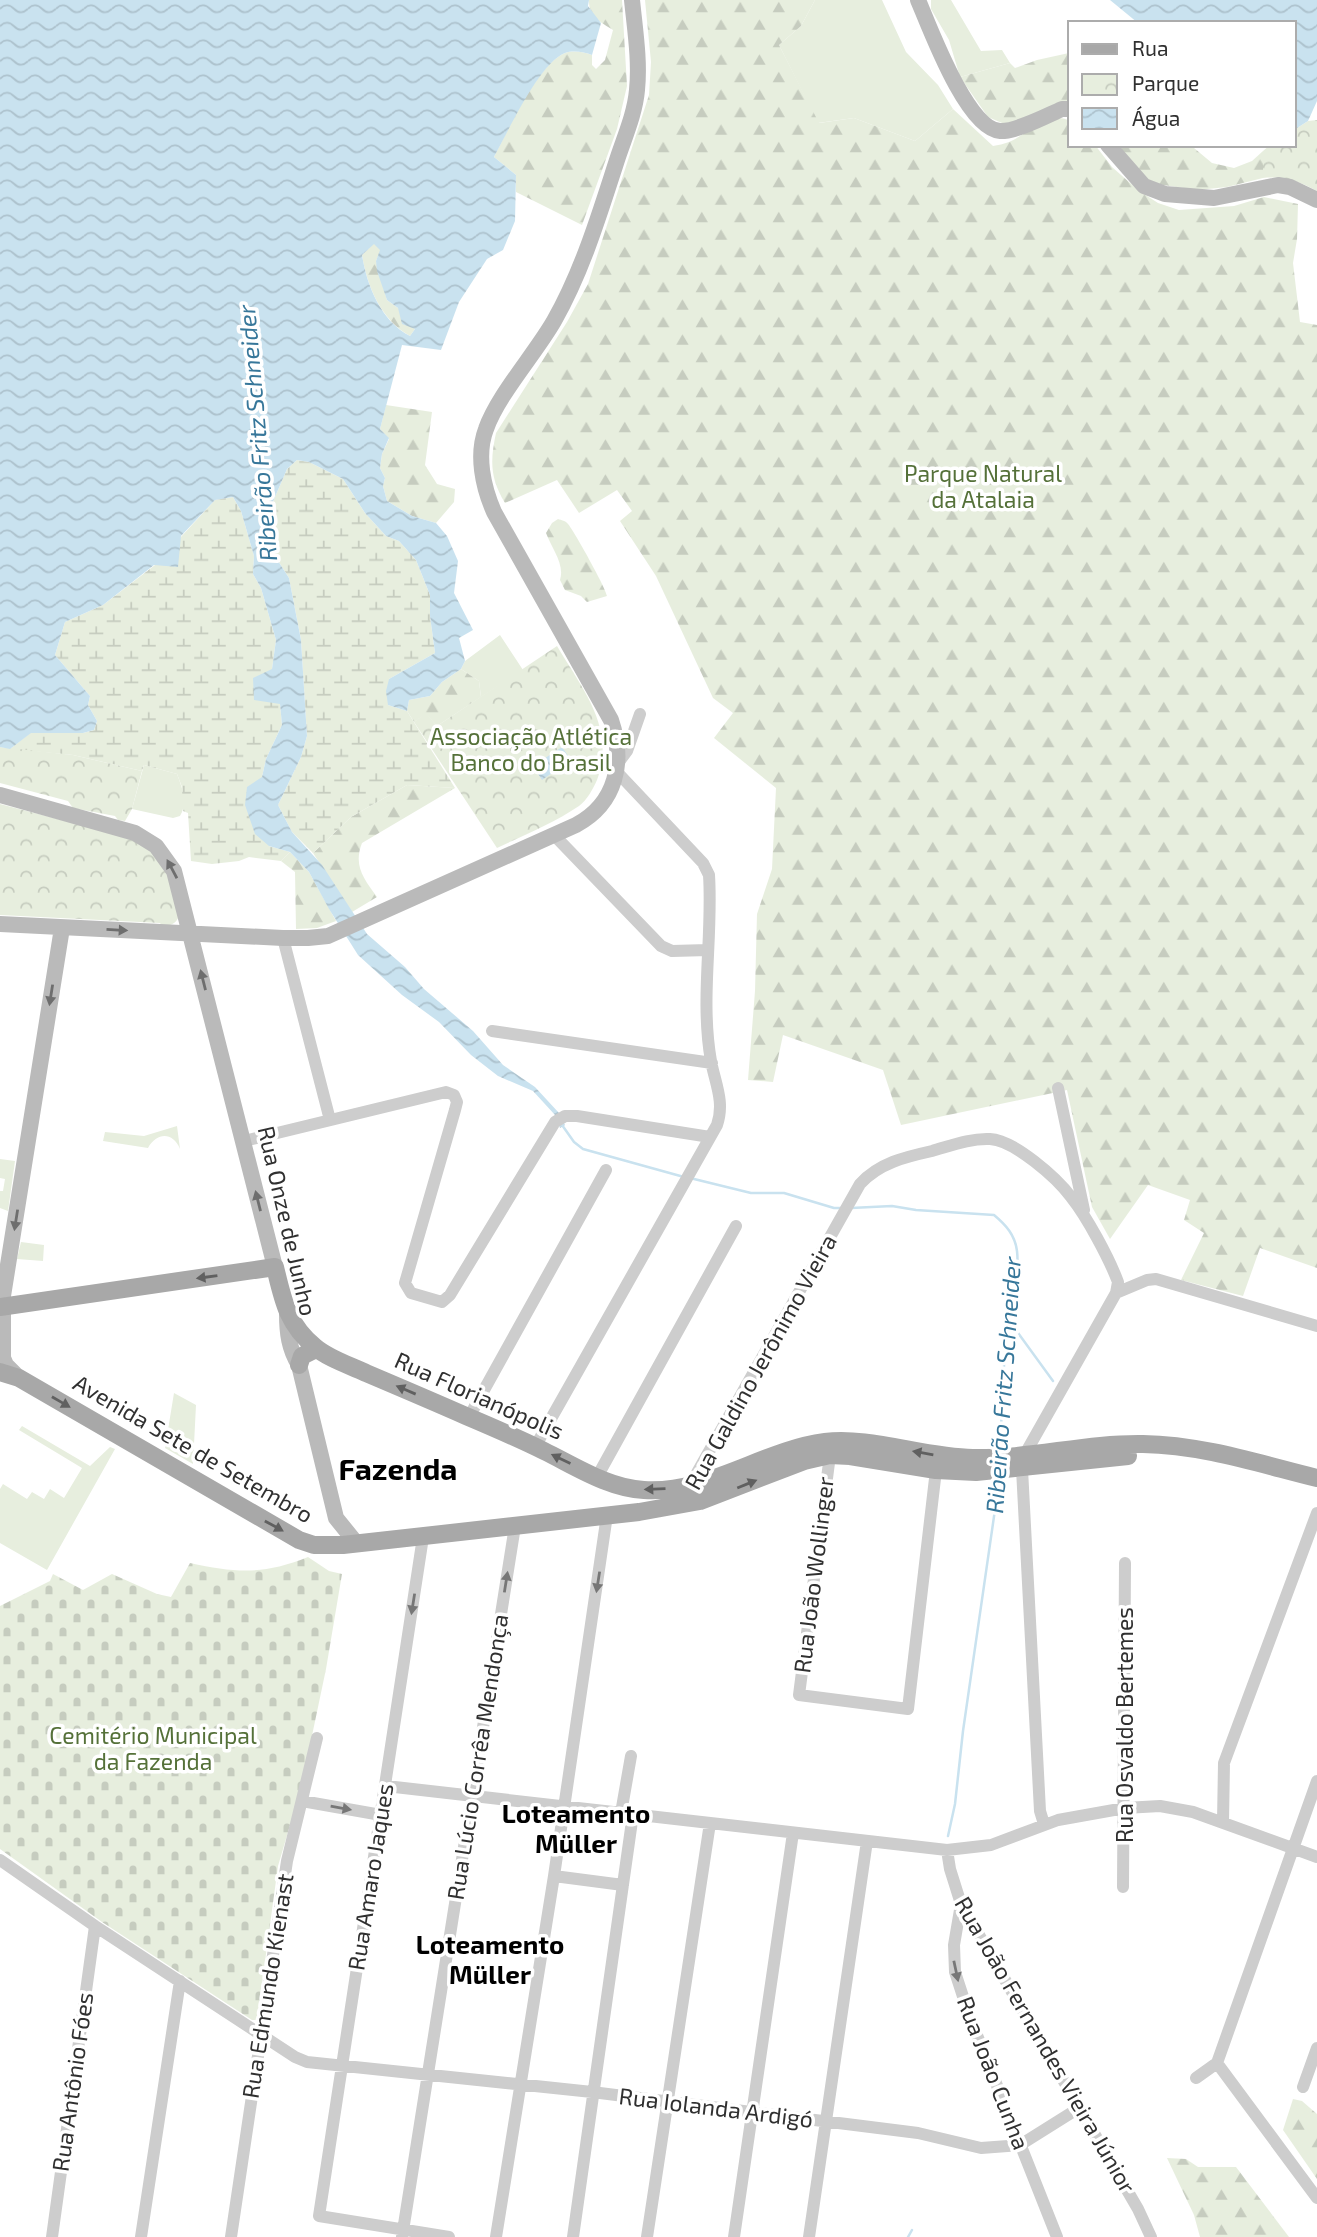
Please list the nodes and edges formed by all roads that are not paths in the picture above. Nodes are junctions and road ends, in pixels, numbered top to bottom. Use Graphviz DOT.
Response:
graph roads {
  1 [pos="632,0"];
  2 [pos="918,0"];
  3 [pos="1068,109"];
  4 [pos="1110,147"];
  5 [pos="1317,200"];
  6 [pos="640,714"];
  7 [pos="618,768"];
  8 [pos="0,795"];
  9 [pos="554,835"];
  10 [pos="0,924"];
  11 [pos="62,928"];
  12 [pos="191,934"];
  13 [pos="283,937"];
  14 [pos="708,950"];
  15 [pos="492,1031"];
  16 [pos="712,1063"];
  17 [pos="1058,1088"];
  18 [pos="330,1120"];
  19 [pos="710,1137"];
  20 [pos="244,1141"];
  21 [pos="606,1170"];
  22 [pos="1086,1221"];
  23 [pos="736,1226"];
  24 [pos="275,1267"];
  25 [pos="1115,1293"];
  26 [pos="1,1307"];
  27 [pos="287,1314"];
  28 [pos="1317,1326"];
  29 [pos="316,1349"];
  30 [pos="299,1365"];
  31 [pos="0,1372"];
  32 [pos="19,1378"];
  33 [pos="469,1417"];
  34 [pos="535,1447"];
  35 [pos="830,1455"];
  36 [pos="1018,1462"];
  37 [pos="990,1465"];
  38 [pos="936,1470"];
  39 [pos="597,1477"];
  40 [pos="1317,1478"];
  41 [pos="623,1487"];
  42 [pos="1317,1491"];
  43 [pos="685,1495"];
  44 [pos="1317,1513"];
  45 [pos="613,1514"];
  46 [pos="336,1518"];
  47 [pos="515,1526"];
  48 [pos="423,1537"];
  49 [pos="356,1544"];
  50 [pos="330,1546"];
  51 [pos="1125,1563"];
  52 [pos="317,1738"];
  53 [pos="631,1756"];
  54 [pos="1317,1781"];
  55 [pos="386,1786"];
  56 [pos="472,1795"];
  57 [pos="302,1801"];
  58 [pos="563,1806"];
  59 [pos="1125,1808"];
  60 [pos="627,1814"];
  61 [pos="381,1815"];
  62 [pos="1223,1822"];
  63 [pos="709,1823"];
  64 [pos="1044,1824"];
  65 [pos="793,1833"];
  66 [pos="867,1841"];
  67 [pos="1293,1848"];
  68 [pos="947,1850"];
  69 [pos="1317,1857"];
  70 [pos="0,1860"];
  71 [pos="554,1876"];
  72 [pos="623,1885"];
  73 [pos="1123,1887"];
  74 [pos="961,1903"];
  75 [pos="95,1926"];
  76 [pos="180,1982"];
  77 [pos="259,2034"];
  78 [pos="1317,2048"];
  79 [pos="1217,2063"];
  80 [pos="342,2066"];
  81 [pos="428,2076"];
  82 [pos="1196,2078"];
  83 [pos="521,2086"];
  84 [pos="1303,2087"];
  85 [pos="592,2092"];
  86 [pos="666,2103"];
  87 [pos="1079,2108"];
  88 [pos="752,2113"];
  89 [pos="825,2122"];
  90 [pos="1020,2145"];
  91 [pos="1317,2198"];
  92 [pos="403,2233"];
  93 [pos="52,2237"];
  94 [pos="141,2237"];
  95 [pos="231,2237"];
  96 [pos="449,2237"];
  97 [pos="496,2237"];
  98 [pos="573,2237"];
  99 [pos="647,2237"];
  100 [pos="734,2237"];
  101 [pos="809,2237"];
  102 [pos="1057,2237"];
  103 [pos="1151,2237"];
  1 -- 7 [label="street"];
  2 -- 3 [label="street"];
  4 -- 5 [label="street"];
  6 -- 7 [label="street"];
  7 -- 9 [label="street"];
  7 -- 14 [label="street"];
  12 -- 8 [label="street, Rua Onze de Junho, one-way"];
  9 -- 13 [label="street"];
  9 -- 14 [label="street"];
  10 -- 11 [label="street"];
  11 -- 12 [label="street, one-way"];
  11 -- 26 [label="street, one-way"];
  12 -- 13 [label="street"];
  20 -- 12 [label="street, Rua Onze de Junho, one-way"];
  13 -- 18 [label="street"];
  14 -- 16 [label="street"];
  15 -- 16 [label="street"];
  16 -- 19 [label="street"];
  17 -- 22 [label="street"];
  18 -- 19 [label="street"];
  18 -- 20 [label="street"];
  19 -- 34 [label="street"];
  24 -- 20 [label="street, Rua Onze de Junho, one-way"];
  21 -- 33 [label="street"];
  22 -- 25 [label="street"];
  22 -- 43 [label="street, Rua Galdino Jerônimo Vieira"];
  23 -- 39 [label="street"];
  24 -- 26 [label="main road, one-way"];
  24 -- 27 [label="main road, Rua Onze de Junho"];
  25 -- 28 [label="street"];
  25 -- 36 [label="street"];
  26 -- 32 [label="street"];
  27 -- 29 [label="main road, Rua Florianópolis"];
  27 -- 30 [label="street, Rua Onze de Junho"];
  29 -- 30 [label="main road"];
  33 -- 29 [label="main road, Rua Florianópolis, one-way"];
  30 -- 46 [label="street, Rua Onze de Junho"];
  31 -- 32 [label="main road, Avenida Sete de Setembro"];
  32 -- 50 [label="main road, Avenida Sete de Setembro, one-way"];
  33 -- 34 [label="main road, Rua Florianópolis"];
  39 -- 34 [label="main road, Rua Florianópolis, one-way"];
  35 -- 38 [label="main road"];
  35 -- 38 [label="street, Rua João Wollinger"];
  43 -- 35 [label="main road, one-way"];
  36 -- 37 [label="main road"];
  36 -- 40 [label="main road"];
  36 -- 42 [label="main road"];
  36 -- 64 [label="street"];
  37 -- 38 [label="main road"];
  37 -- 43 [label="main road, one-way"];
  39 -- 41 [label="main road, Rua Florianópolis"];
  43 -- 41 [label="main road, Rua Florianópolis, one-way"];
  41 -- 45 [label="main road"];
  43 -- 45 [label="main road, Avenida Sete de Setembro"];
  44 -- 62 [label="street"];
  45 -- 47 [label="main road, Avenida Sete de Setembro"];
  45 -- 58 [label="street, one-way"];
  46 -- 49 [label="street, Rua Onze de Junho"];
  46 -- 50 [label="street, Rua Onze de Junho"];
  47 -- 48 [label="main road, Avenida Sete de Setembro"];
  56 -- 47 [label="street, Rua Lúcio Corrêa Mendonça, one-way"];
  48 -- 49 [label="main road, Avenida Sete de Setembro"];
  48 -- 55 [label="street, Rua Amaro Jaques, one-way"];
  49 -- 50 [label="main road, Avenida Sete de Setembro"];
  51 -- 59 [label="street, Rua Osvaldo Bertemes"];
  52 -- 57 [label="street, Rua Edmundo Kienast"];
  53 -- 60 [label="street"];
  54 -- 67 [label="street"];
  55 -- 56 [label="street"];
  55 -- 61 [label="street, Rua Amaro Jaques"];
  56 -- 58 [label="street"];
  56 -- 81 [label="street, Rua Lúcio Corrêa Mendonça"];
  57 -- 61 [label="street, one-way"];
  57 -- 77 [label="street, Rua Edmundo Kienast"];
  58 -- 60 [label="street"];
  58 -- 71 [label="street"];
  59 -- 62 [label="street"];
  59 -- 64 [label="street"];
  59 -- 73 [label="street, Rua Osvaldo Bertemes"];
  60 -- 63 [label="street"];
  60 -- 72 [label="street"];
  61 -- 80 [label="street, Rua Amaro Jaques"];
  62 -- 67 [label="street"];
  63 -- 65 [label="street"];
  63 -- 86 [label="street"];
  64 -- 68 [label="street"];
  65 -- 66 [label="street"];
  65 -- 88 [label="street"];
  66 -- 68 [label="street"];
  66 -- 89 [label="street"];
  67 -- 69 [label="street"];
  67 -- 79 [label="street"];
  68 -- 74 [label="street, Rua João Fernandes Vieira Júnior"];
  70 -- 75 [label="street, Rua Iolanda Ardigó"];
  71 -- 72 [label="street"];
  71 -- 83 [label="street"];
  72 -- 85 [label="street"];
  74 -- 87 [label="street, Rua João Fernandes Vieira Júnior"];
  74 -- 90 [label="street, Rua João Cunha, one-way"];
  75 -- 76 [label="street, Rua Iolanda Ardigó"];
  75 -- 93 [label="street, Rua Antônio Fóes"];
  76 -- 77 [label="street, Rua Iolanda Ardigó"];
  76 -- 94 [label="street"];
  77 -- 80 [label="street, Rua Iolanda Ardigó"];
  77 -- 95 [label="street, Rua Edmundo Kienast"];
  78 -- 84 [label="street"];
  79 -- 82 [label="street"];
  79 -- 91 [label="street"];
  80 -- 81 [label="street, Rua Iolanda Ardigó"];
  80 -- 92 [label="street, Rua Amaro Jaques"];
  81 -- 83 [label="street, Rua Iolanda Ardigó"];
  81 -- 92 [label="street, Rua Lúcio Corrêa Mendonça"];
  83 -- 85 [label="street, Rua Iolanda Ardigó"];
  83 -- 97 [label="street"];
  85 -- 86 [label="street, Rua Iolanda Ardigó"];
  85 -- 98 [label="street"];
  86 -- 88 [label="street, Rua Iolanda Ardigó"];
  86 -- 99 [label="street"];
  87 -- 90 [label="street, Rua Iolanda Ardigó"];
  87 -- 103 [label="street, Rua João Fernandes Vieira Júnior"];
  88 -- 89 [label="street, Rua Iolanda Ardigó"];
  88 -- 100 [label="street"];
  89 -- 90 [label="street, Rua Iolanda Ardigó"];
  89 -- 101 [label="street"];
  90 -- 102 [label="street, Rua João Cunha"];
  92 -- 96 [label="street"];
}
